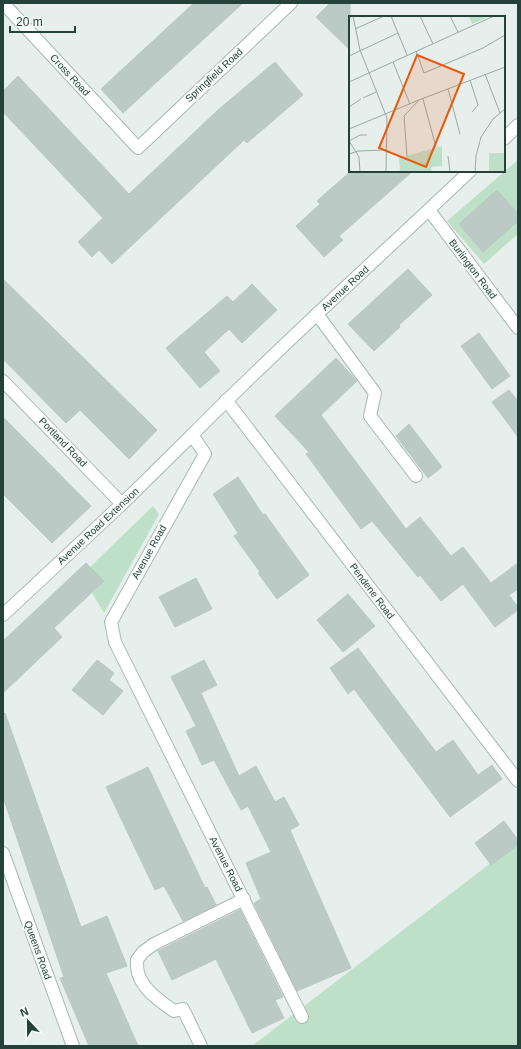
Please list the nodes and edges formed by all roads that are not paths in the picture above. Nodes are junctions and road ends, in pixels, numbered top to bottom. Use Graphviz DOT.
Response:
graph roads {
  1 [pos="3,3"];
  2 [pos="291,3"];
  3 [pos="518,125"];
  4 [pos="505,138"];
  5 [pos="138,148"];
  6 [pos="469,172"];
  7 [pos="429,210"];
  8 [pos="317,314"];
  9 [pos="518,328"];
  10 [pos="3,380"];
  11 [pos="226,400"];
  12 [pos="192,435"];
  13 [pos="416,476"];
  14 [pos="122,504"];
  15 [pos="3,615"];
  16 [pos="518,781"];
  17 [pos="3,853"];
  18 [pos="244,899"];
  19 [pos="302,1017"];
  20 [pos="72,1046"];
  21 [pos="201,1046"];
  1 -- 5 [label="street, Cross Road"];
  2 -- 5 [label="street, Springfield Road"];
  3 -- 4 [label="street"];
  6 -- 7 [label="street, Avenue Road"];
  7 -- 8 [label="street, Avenue Road"];
  7 -- 9 [label="street, Burlington Road"];
  8 -- 11 [label="street, Avenue Road"];
  8 -- 13 [label="street"];
  10 -- 14 [label="street, Portland Road"];
  11 -- 12 [label="street, Avenue Road"];
  11 -- 16 [label="street, Pendene Road"];
  12 -- 14 [label="street, Avenue Road Extension"];
  12 -- 18 [label="street, Avenue Road"];
  14 -- 15 [label="street, Avenue Road Extension"];
  17 -- 20 [label="street, Queens Road"];
  18 -- 19 [label="street, Avenue Road"];
  18 -- 21 [label="street"];
}
